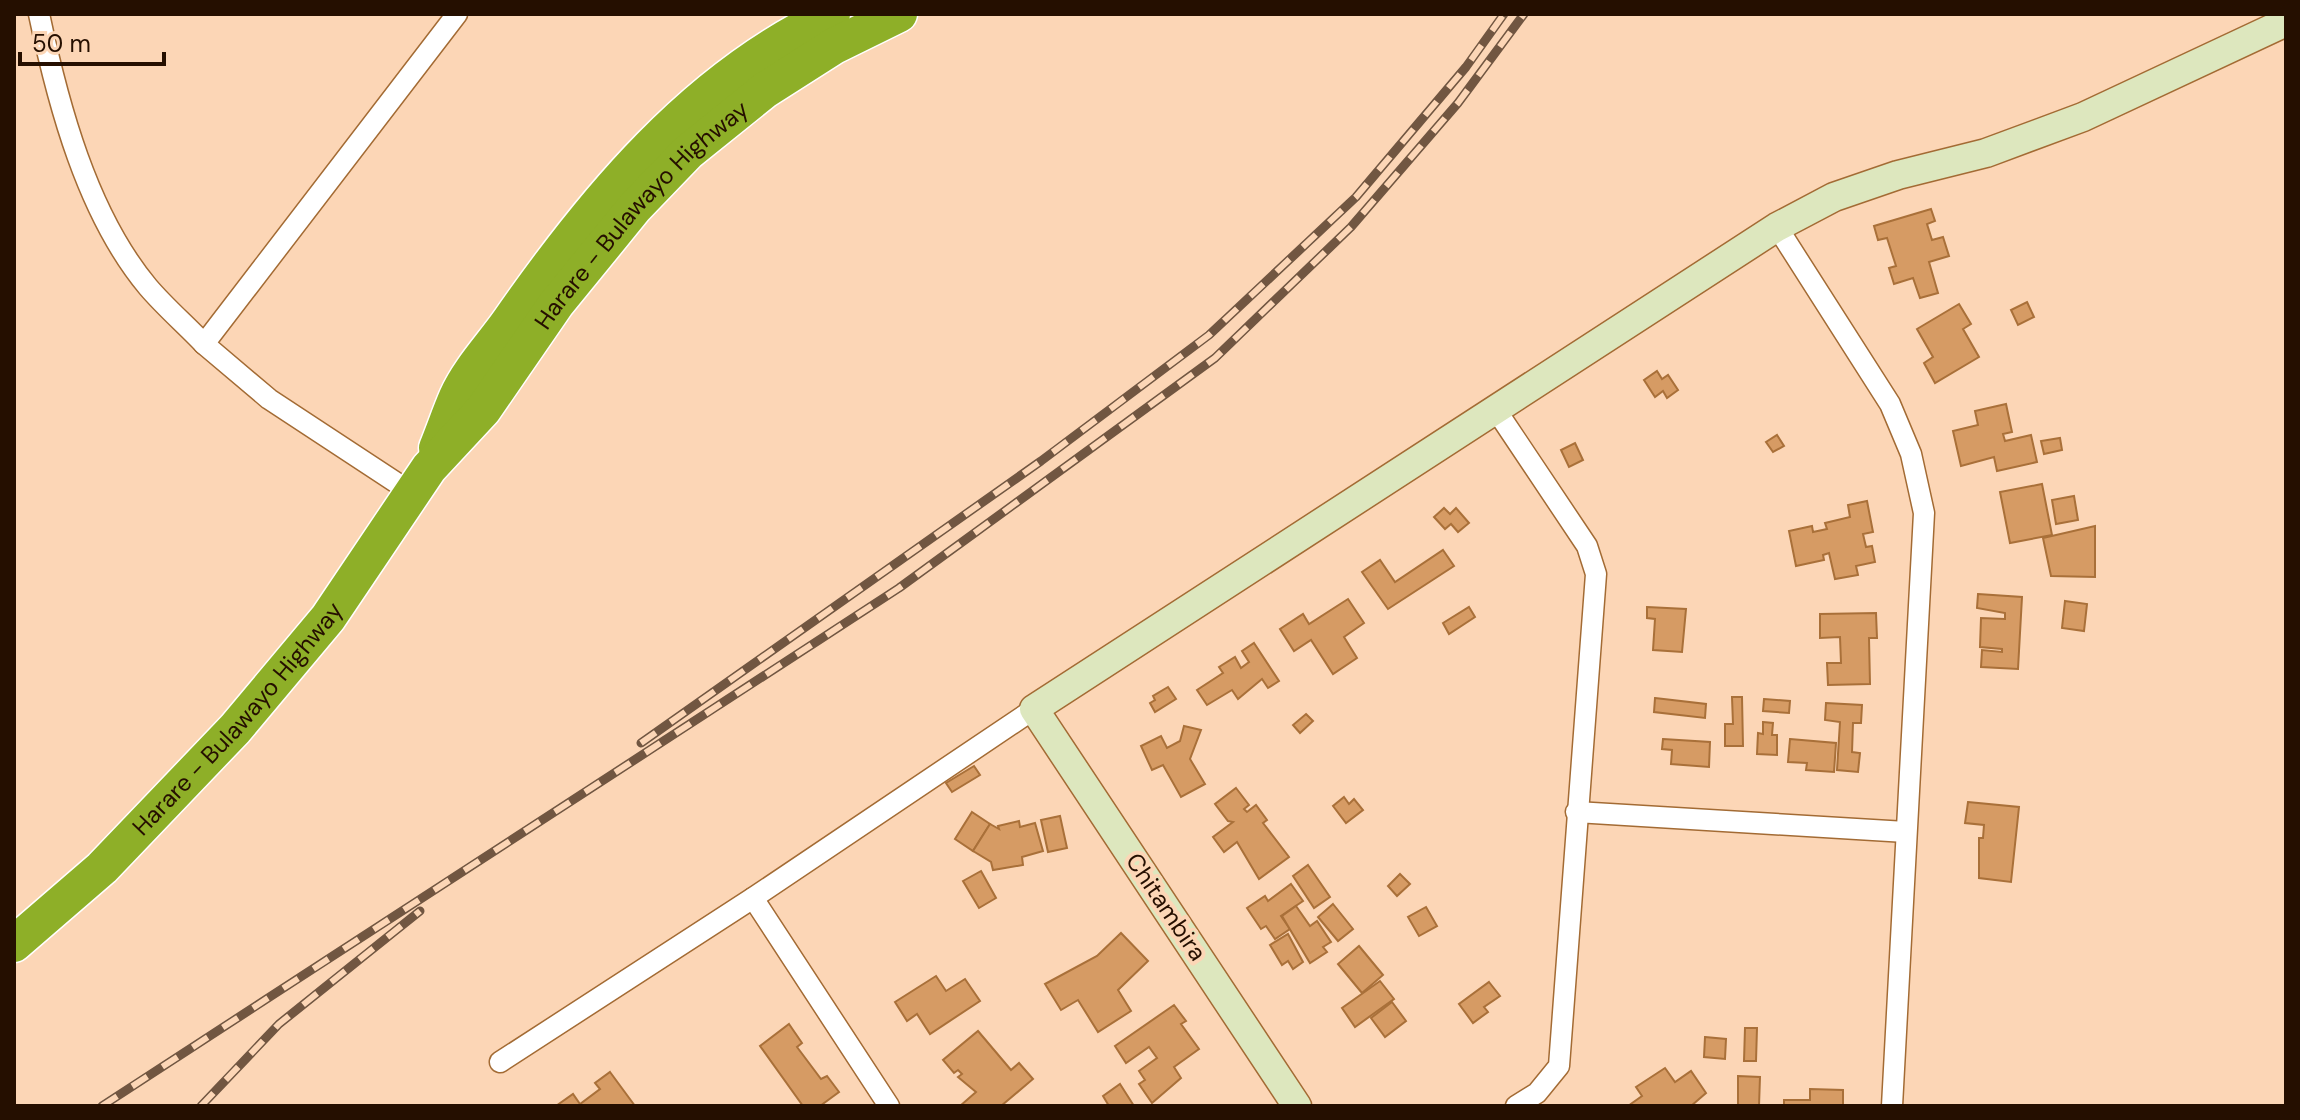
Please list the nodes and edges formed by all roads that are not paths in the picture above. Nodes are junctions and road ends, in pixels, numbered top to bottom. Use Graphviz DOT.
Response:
graph roads {
  1 [pos="39,14"];
  2 [pos="457,14"];
  3 [pos="832,14"];
  4 [pos="899,14"];
  5 [pos="2286,22"];
  6 [pos="1777,227"];
  7 [pos="204,344"];
  8 [pos="1496,410"];
  9 [pos="420,480"];
  10 [pos="1034,709"];
  11 [pos="1576,812"];
  12 [pos="1906,832"];
  13 [pos="753,898"];
  14 [pos="14,944"];
  15 [pos="500,1062"];
  16 [pos="889,1106"];
  17 [pos="1297,1106"];
  18 [pos="1516,1106"];
  19 [pos="1892,1106"];
  1 -- 7 [label="street"];
  2 -- 7 [label="street"];
  3 -- 9 [label="highway, Harare - Bulawayo Highway"];
  4 -- 9 [label="highway, Harare - Bulawayo Highway"];
  5 -- 6 [label="street"];
  6 -- 8 [label="street"];
  6 -- 12 [label="street"];
  7 -- 9 [label="street"];
  8 -- 10 [label="street"];
  8 -- 11 [label="street"];
  9 -- 14 [label="highway, Harare - Bulawayo Highway"];
  10 -- 13 [label="street"];
  10 -- 17 [label="street, Chitambira"];
  11 -- 12 [label="street"];
  11 -- 18 [label="street"];
  12 -- 19 [label="street"];
  13 -- 15 [label="street"];
  13 -- 16 [label="street"];
}
